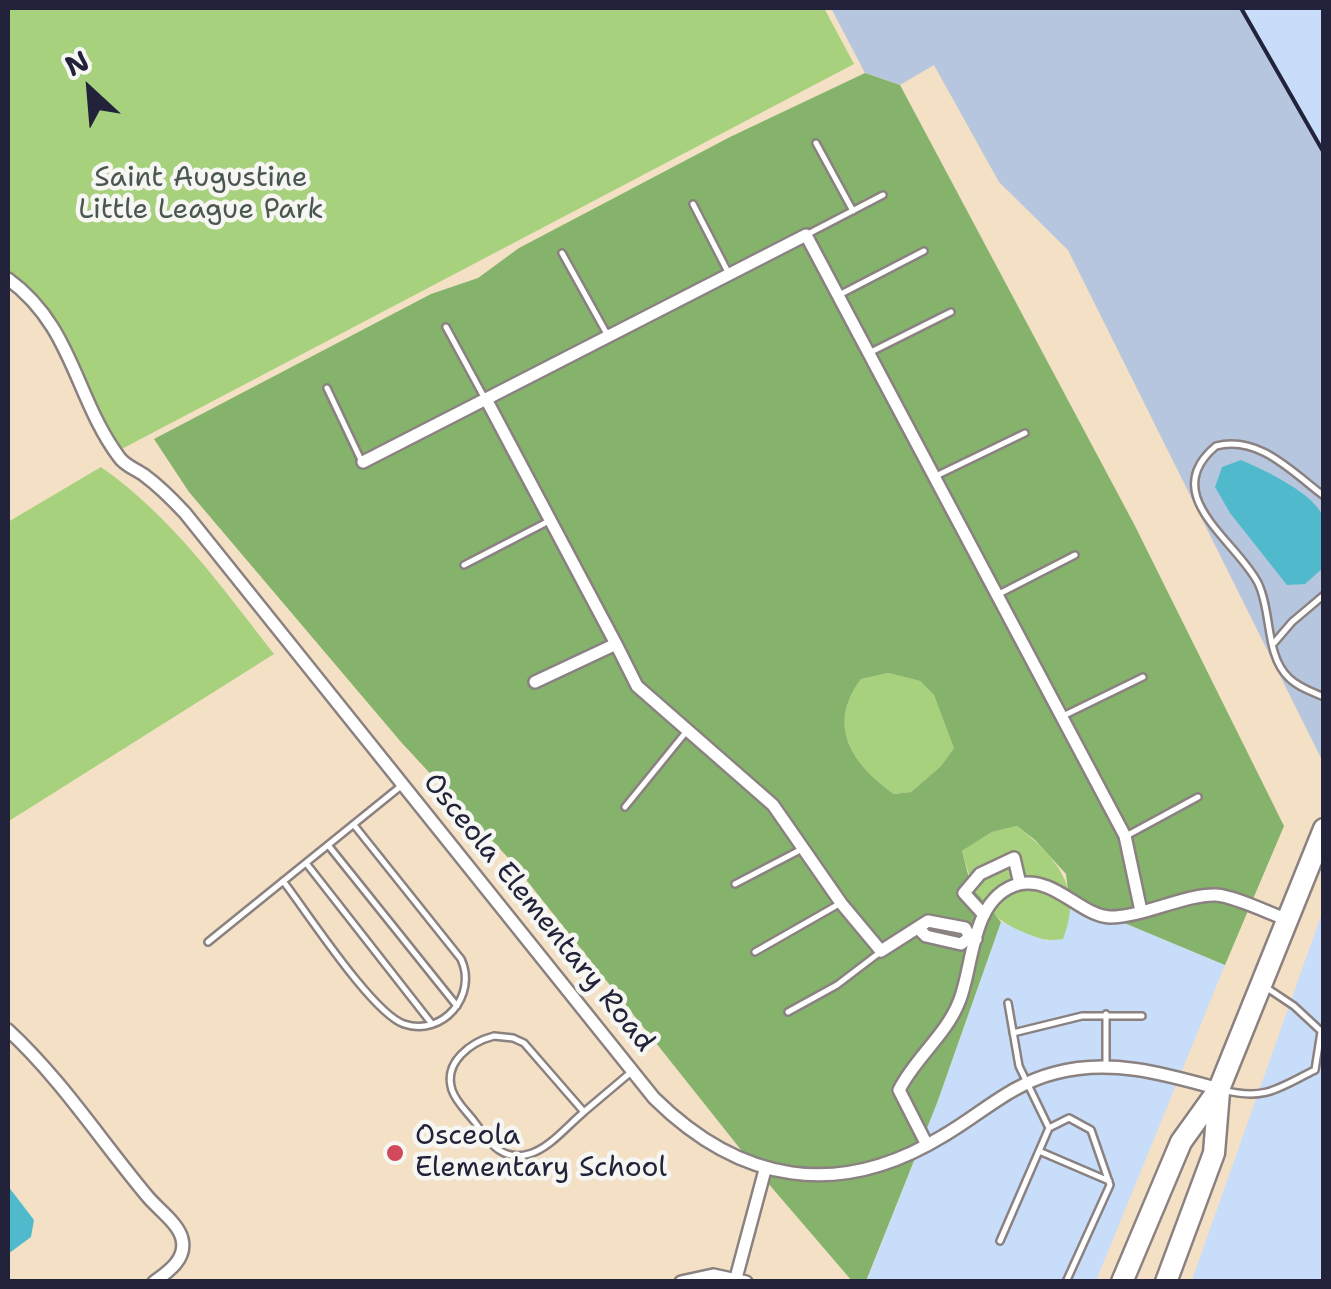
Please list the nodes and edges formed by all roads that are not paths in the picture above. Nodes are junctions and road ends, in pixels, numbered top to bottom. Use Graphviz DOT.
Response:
graph roads {
  1 [pos="816,143"];
  2 [pos="883,195"];
  3 [pos="693,204"];
  4 [pos="853,211"];
  5 [pos="806,236"];
  6 [pos="924,250"];
  7 [pos="562,254"];
  8 [pos="730,274"];
  9 [pos="8,279"];
  10 [pos="838,295"];
  11 [pos="951,312"];
  12 [pos="446,326"];
  13 [pos="608,336"];
  14 [pos="868,353"];
  15 [pos="327,388"];
  16 [pos="486,399"];
  17 [pos="1025,433"];
  18 [pos="362,462"];
  19 [pos="934,478"];
  20 [pos="1324,496"];
  21 [pos="550,520"];
  22 [pos="1075,555"];
  23 [pos="464,565"];
  24 [pos="996,595"];
  25 [pos="1324,595"];
  26 [pos="616,644"];
  27 [pos="1274,644"];
  28 [pos="1143,677"];
  29 [pos="535,682"];
  30 [pos="1324,697"];
  31 [pos="1060,717"];
  32 [pos="688,730"];
  33 [pos="403,784"];
  34 [pos="1198,797"];
  35 [pos="625,807"];
  36 [pos="354,825"];
  37 [pos="1324,829"];
  38 [pos="1126,836"];
  39 [pos="328,845"];
  40 [pos="802,848"];
  41 [pos="306,863"];
  42 [pos="283,881"];
  43 [pos="735,884"];
  44 [pos="1020,884"];
  45 [pos="841,903"];
  46 [pos="1142,911"];
  47 [pos="984,914"];
  48 [pos="1288,920"];
  49 [pos="973,938"];
  50 [pos="208,942"];
  51 [pos="881,951"];
  52 [pos="754,952"];
  53 [pos="1262,984"];
  54 [pos="1008,1003"];
  55 [pos="457,1006"];
  56 [pos="788,1012"];
  57 [pos="1106,1014"];
  58 [pos="1142,1016"];
  59 [pos="432,1024"];
  60 [pos="8,1030"];
  61 [pos="1322,1032"];
  62 [pos="1012,1033"];
  63 [pos="1106,1067"];
  64 [pos="632,1071"];
  65 [pos="1025,1083"];
  66 [pos="1219,1089"];
  67 [pos="584,1112"];
  68 [pos="1049,1128"];
  69 [pos="927,1146"];
  70 [pos="1039,1151"];
  71 [pos="765,1170"];
  72 [pos="1109,1181"];
  73 [pos="1000,1242"];
  74 [pos="741,1280"];
  75 [pos="154,1282"];
  76 [pos="682,1282"];
  77 [pos="1066,1282"];
  78 [pos="1122,1282"];
  79 [pos="1166,1282"];
  1 -- 4 [label="lane"];
  2 -- 4 [label="lane"];
  3 -- 8 [label="lane"];
  4 -- 5 [label="lane"];
  5 -- 8 [label="street"];
  5 -- 10 [label="street"];
  6 -- 10 [label="lane"];
  7 -- 13 [label="lane"];
  8 -- 13 [label="street"];
  9 -- 33 [label="street, Osceola Elementary Road"];
  10 -- 14 [label="street"];
  11 -- 14 [label="lane"];
  12 -- 16 [label="lane"];
  13 -- 16 [label="street"];
  14 -- 19 [label="street"];
  15 -- 18 [label="lane"];
  16 -- 18 [label="street"];
  16 -- 21 [label="street"];
  17 -- 19 [label="lane"];
  19 -- 24 [label="street"];
  20 -- 27 [label="lane"];
  21 -- 23 [label="lane"];
  21 -- 26 [label="street"];
  22 -- 24 [label="lane"];
  24 -- 31 [label="street"];
  25 -- 27 [label="lane"];
  26 -- 29 [label="street"];
  26 -- 32 [label="street"];
  27 -- 30 [label="lane"];
  28 -- 31 [label="lane"];
  31 -- 38 [label="street"];
  32 -- 35 [label="lane"];
  32 -- 40 [label="street"];
  33 -- 36 [label="lane"];
  33 -- 64 [label="street, Osceola Elementary Road"];
  34 -- 38 [label="lane"];
  36 -- 39 [label="lane"];
  36 -- 55 [label="lane"];
  37 -- 48 [label="highway"];
  38 -- 46 [label="street"];
  39 -- 41 [label="lane"];
  39 -- 55 [label="lane"];
  40 -- 43 [label="lane"];
  40 -- 45 [label="street"];
  41 -- 42 [label="lane"];
  41 -- 59 [label="lane"];
  42 -- 50 [label="lane"];
  42 -- 59 [label="lane"];
  44 -- 46 [label="street"];
  44 -- 47 [label="street"];
  44 -- 47 [label="street"];
  45 -- 51 [label="street"];
  45 -- 52 [label="lane"];
  46 -- 48 [label="street"];
  47 -- 49 [label="street"];
  48 -- 53 [label="highway"];
  49 -- 51 [label="street"];
  49 -- 69 [label="street"];
  51 -- 56 [label="lane"];
  53 -- 61 [label="lane"];
  53 -- 66 [label="highway"];
  54 -- 62 [label="lane"];
  55 -- 59 [label="lane"];
  57 -- 58 [label="lane"];
  57 -- 62 [label="lane"];
  57 -- 63 [label="lane"];
  60 -- 75 [label="street"];
  61 -- 66 [label="lane"];
  62 -- 65 [label="lane"];
  63 -- 65 [label="street, Osceola Elementary Road"];
  63 -- 66 [label="street, Osceola Elementary Road"];
  64 -- 67 [label="lane"];
  64 -- 71 [label="street, Osceola Elementary Road"];
  65 -- 68 [label="lane"];
  65 -- 69 [label="street, Osceola Elementary Road"];
  66 -- 78 [label="highway"];
  66 -- 79 [label="highway"];
  67 -- 67 [label="lane"];
  68 -- 70 [label="lane"];
  68 -- 72 [label="lane"];
  69 -- 71 [label="street, Osceola Elementary Road"];
  70 -- 72 [label="lane"];
  70 -- 73 [label="lane"];
  71 -- 74 [label="street"];
  72 -- 77 [label="lane"];
  74 -- 76 [label="street"];
}
